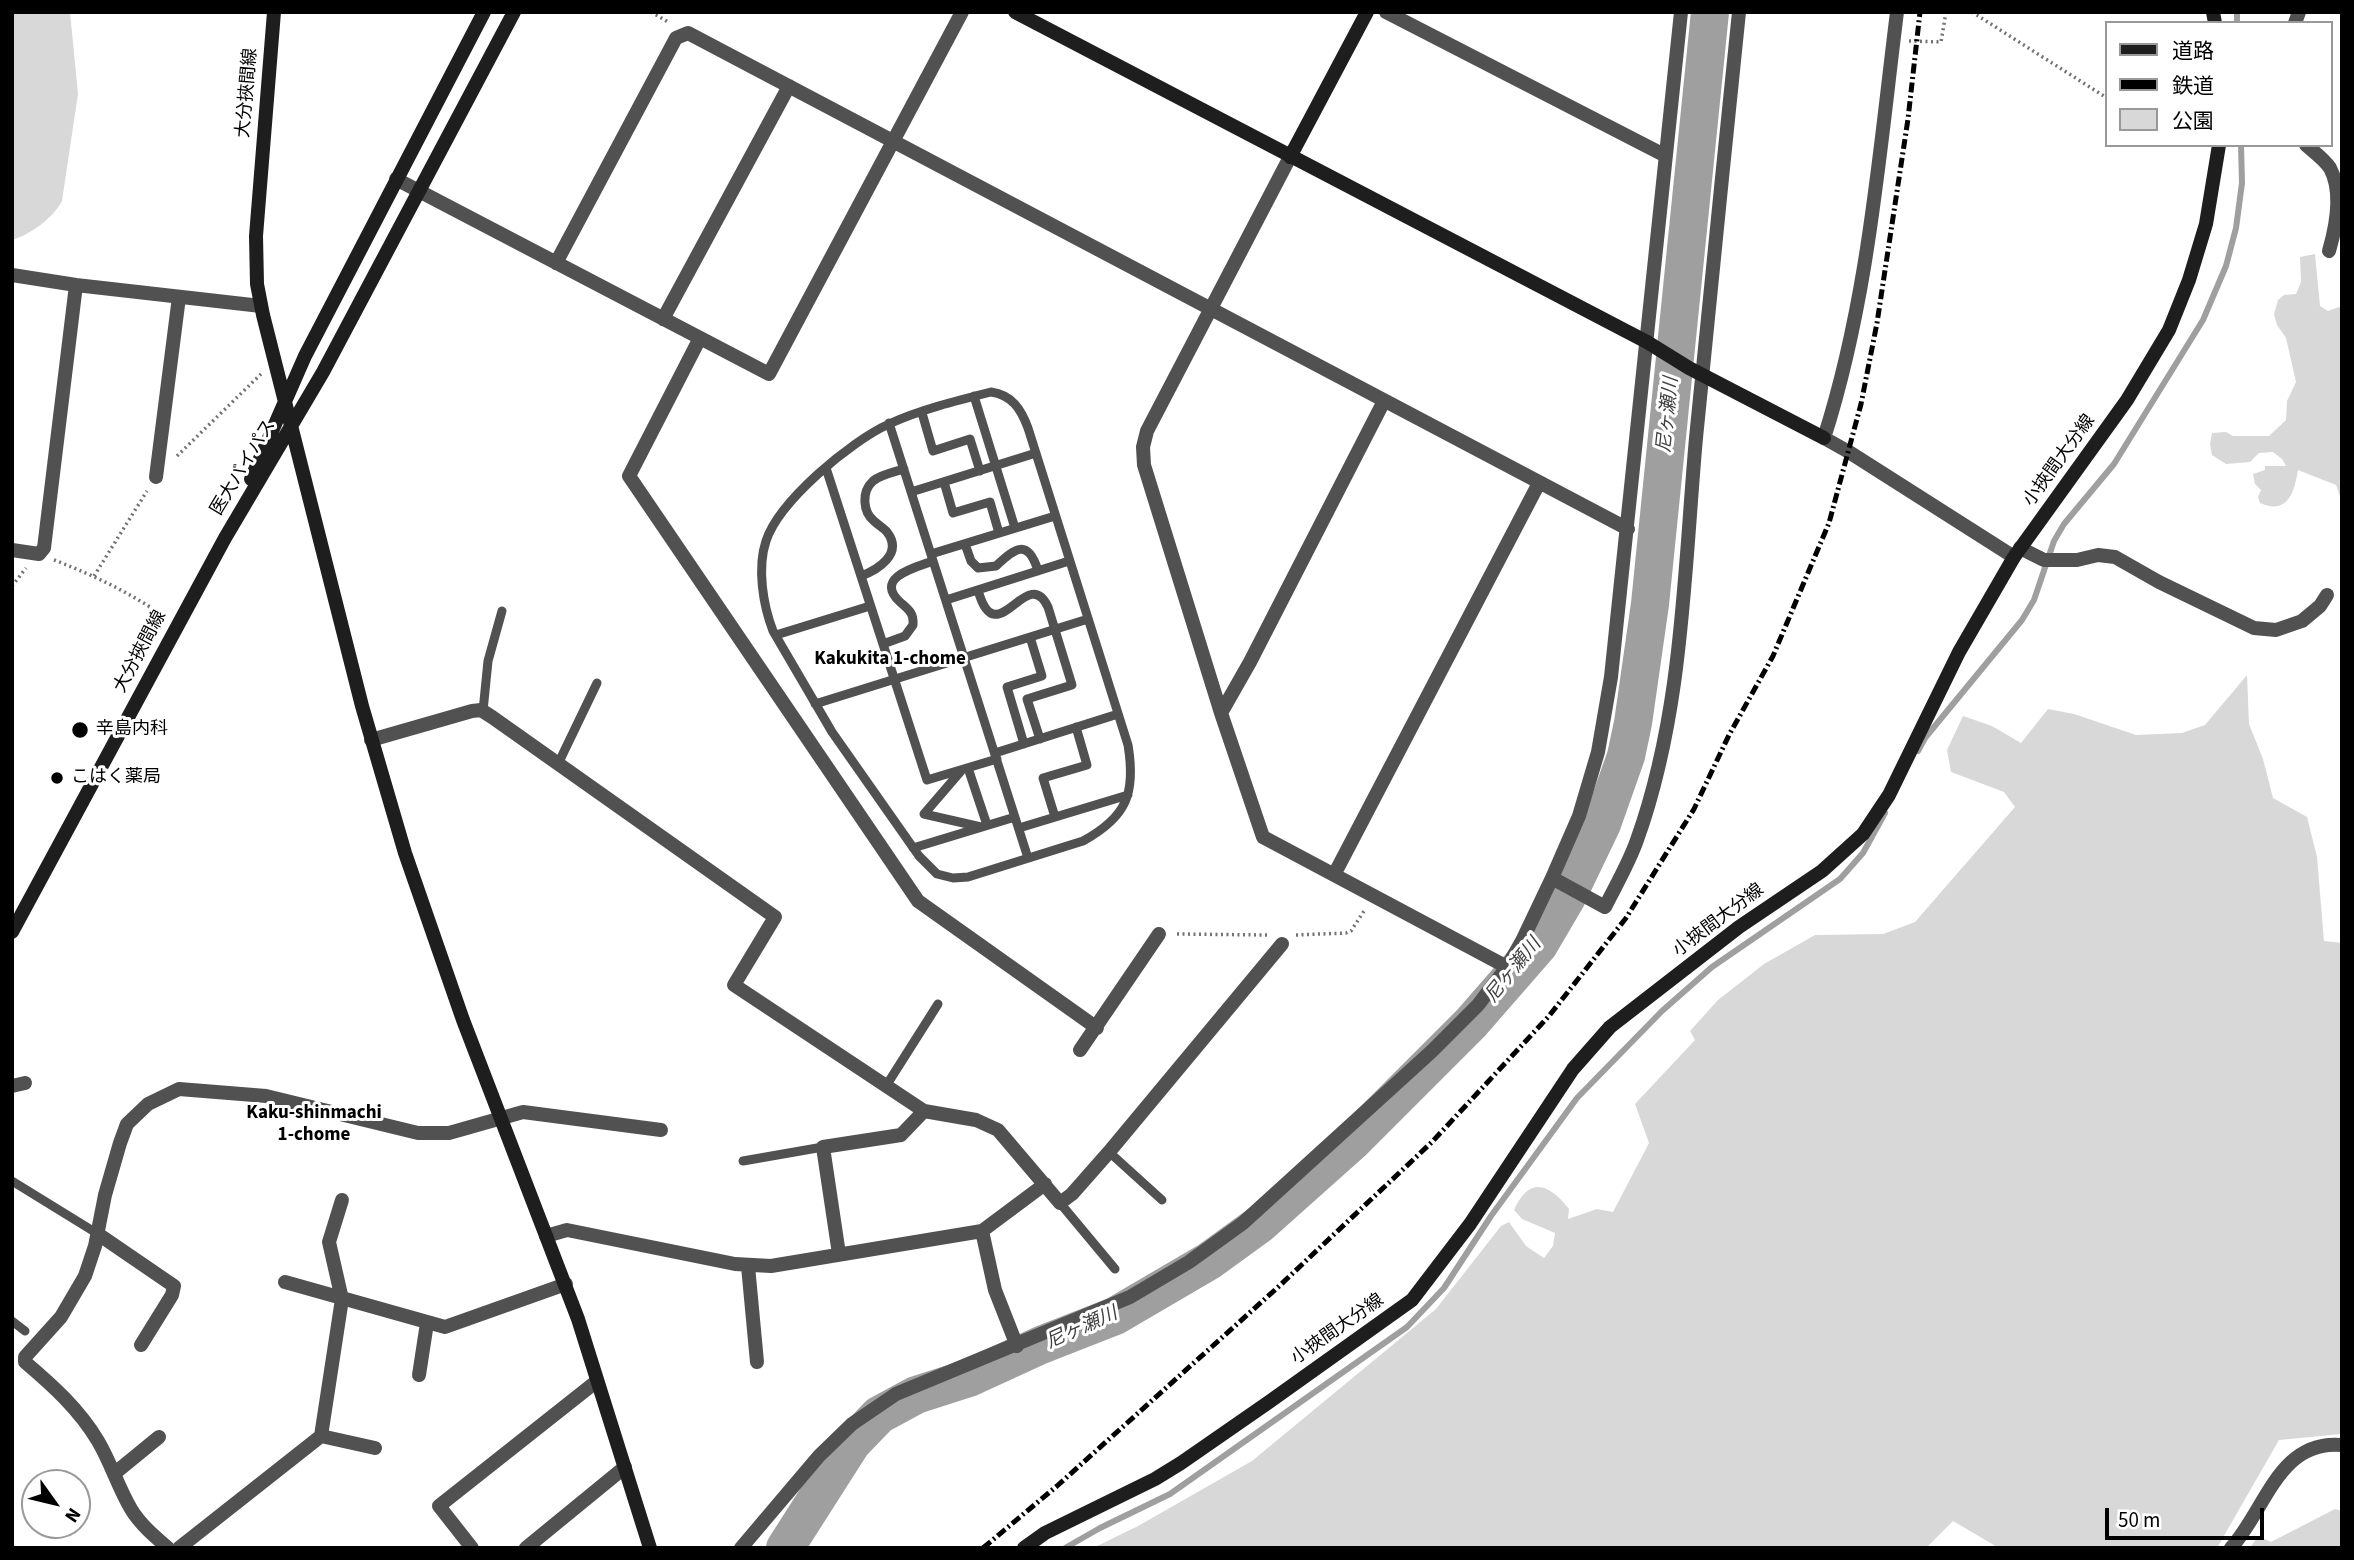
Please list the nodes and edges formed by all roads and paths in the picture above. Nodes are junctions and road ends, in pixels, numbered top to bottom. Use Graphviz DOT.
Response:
graph roads {
  1 [pos="274,12"];
  2 [pos="484,12"];
  3 [pos="514,12"];
  4 [pos="962,12"];
  5 [pos="1015,12"];
  6 [pos="1367,12"];
  7 [pos="1386,12"];
  8 [pos="1681,12"];
  9 [pos="1739,12"];
  10 [pos="1897,12"];
  11 [pos="1945,12"];
  12 [pos="1972,12"];
  13 [pos="1894,38"];
  14 [pos="789,86"];
  15 [pos="2106,97"];
  16 [pos="893,141"];
  17 [pos="2219,147"];
  18 [pos="2308,147"];
  19 [pos="1666,156"];
  20 [pos="1290,157"];
  21 [pos="396,179"];
  22 [pos="420,192"];
  23 [pos="2329,251"];
  24 [pos="556,263"];
  25 [pos="12,275"];
  26 [pos="76,285"];
  27 [pos="179,298"];
  28 [pos="261,306"];
  29 [pos="1209,309"];
  30 [pos="663,319"];
  31 [pos="700,338"];
  32 [pos="1651,345"];
  33 [pos="275,360"];
  34 [pos="1695,371"];
  35 [pos="974,396"];
  36 [pos="286,400"];
  37 [pos="1384,401"];
  38 [pos="922,412"];
  39 [pos="889,423"];
  40 [pos="291,425"];
  41 [pos="1824,438"];
  42 [pos="1036,453"];
  43 [pos="995,466"];
  44 [pos="825,468"];
  45 [pos="904,469"];
  46 [pos="980,471"];
  47 [pos="156,477"];
  48 [pos="944,482"];
  49 [pos="1539,483"];
  50 [pos="911,492"];
  51 [pos="1055,516"];
  52 [pos="1015,528"];
  53 [pos="1628,529"];
  54 [pos="999,533"];
  55 [pos="225,538"];
  56 [pos="964,544"];
  57 [pos="12,550"];
  58 [pos="2017,553"];
  59 [pos="39,554"];
  60 [pos="932,558"];
  61 [pos="1069,561"];
  62 [pos="1038,571"];
  63 [pos="94,576"];
  64 [pos="861,576"];
  65 [pos="978,590"];
  66 [pos="2327,595"];
  67 [pos="946,600"];
  68 [pos="870,606"];
  69 [pos="502,611"];
  70 [pos="166,617"];
  71 [pos="1088,619"];
  72 [pos="1055,629"];
  73 [pos="776,635"];
  74 [pos="1030,637"];
  75 [pos="883,644"];
  76 [pos="965,657"];
  77 [pos="894,679"];
  78 [pos="597,683"];
  79 [pos="816,704"];
  80 [pos="482,711"];
  81 [pos="1221,713"];
  82 [pos="1118,714"];
  83 [pos="1076,727"];
  84 [pos="1040,739"];
  85 [pos="372,740"];
  86 [pos="1024,744"];
  87 [pos="995,756"];
  88 [pos="558,764"];
  89 [pos="965,769"];
  90 [pos="1128,795"];
  91 [pos="1015,817"];
  92 [pos="1055,817"];
  93 [pos="984,826"];
  94 [pos="1018,828"];
  95 [pos="914,848"];
  96 [pos="1028,858"];
  97 [pos="1335,873"];
  98 [pos="1559,882"];
  99 [pos="12,932"];
  100 [pos="1159,934"];
  101 [pos="1282,944"];
  102 [pos="1507,967"];
  103 [pos="938,1004"];
  104 [pos="1097,1028"];
  105 [pos="1080,1050"];
  106 [pos="886,1086"];
  107 [pos="924,1111"];
  108 [pos="500,1117"];
  109 [pos="661,1130"];
  110 [pos="823,1147"];
  111 [pos="1109,1152"];
  112 [pos="743,1161"];
  113 [pos="12,1181"];
  114 [pos="1045,1184"];
  115 [pos="342,1200"];
  116 [pos="1162,1200"];
  117 [pos="1060,1203"];
  118 [pos="982,1231"];
  119 [pos="98,1234"];
  120 [pos="546,1236"];
  121 [pos="839,1254"];
  122 [pos="748,1266"];
  123 [pos="1115,1269"];
  124 [pos="285,1282"];
  125 [pos="566,1284"];
  126 [pos="342,1298"];
  127 [pos="12,1321"];
  128 [pos="426,1323"];
  129 [pos="26,1331"];
  130 [pos="141,1345"];
  131 [pos="1017,1346"];
  132 [pos="757,1362"];
  133 [pos="419,1376"];
  134 [pos="597,1381"];
  135 [pos="321,1436"];
  136 [pos="159,1437"];
  137 [pos="2342,1445"];
  138 [pos="375,1448"];
  139 [pos="625,1467"];
  140 [pos="115,1473"];
  141 [pos="168,1548"];
  142 [pos="179,1548"];
  143 [pos="472,1548"];
  144 [pos="526,1548"];
  145 [pos="650,1548"];
  146 [pos="741,1548"];
  147 [pos="1024,1548"];
  148 [pos="2231,1548"];
  1 -- 28 [label="main road, 大分挾間線"];
  2 -- 21 [label="main road, 医大バイパス"];
  3 -- 22 [label="main road, 医大バイパス"];
  4 -- 16 [label="street"];
  5 -- 20 [label="main road"];
  6 -- 20 [label="main road"];
  7 -- 19 [label="street"];
  8 -- 19 [label="street"];
  9 -- 34 [label="street"];
  10 -- 13 [label="street"];
  11 -- 13 [label="path"];
  12 -- 15 [label="path"];
  13 -- 41 [label="street"];
  14 -- 16 [label="street"];
  14 -- 24 [label="street"];
  14 -- 30 [label="street"];
  16 -- 29 [label="street"];
  16 -- 31 [label="street"];
  17 -- 58 [label="main road, 小挾間大分線"];
  18 -- 23 [label="street"];
  19 -- 32 [label="street"];
  20 -- 29 [label="street"];
  20 -- 32 [label="main road"];
  21 -- 22 [label="street"];
  21 -- 36 [label="main road, 医大バイパス"];
  22 -- 24 [label="street"];
  22 -- 40 [label="main road, 医大バイパス"];
  24 -- 30 [label="street"];
  25 -- 26 [label="street"];
  26 -- 27 [label="street"];
  26 -- 59 [label="street"];
  27 -- 28 [label="street"];
  27 -- 47 [label="street"];
  28 -- 33 [label="main road, 大分挾間線"];
  29 -- 37 [label="street"];
  29 -- 81 [label="street"];
  30 -- 31 [label="street"];
  31 -- 104 [label="street"];
  32 -- 34 [label="main road"];
  32 -- 53 [label="street"];
  33 -- 36 [label="main road, 大分挾間線"];
  33 -- 47 [label="path"];
  34 -- 41 [label="main road"];
  34 -- 98 [label="street"];
  35 -- 38 [label="lane"];
  35 -- 42 [label="lane"];
  35 -- 43 [label="lane"];
  36 -- 40 [label="main road, 大分挾間線"];
  36 -- 55 [label="main road, 医大バイパス"];
  37 -- 49 [label="street"];
  37 -- 81 [label="street"];
  38 -- 39 [label="lane"];
  38 -- 46 [label="lane"];
  39 -- 44 [label="lane"];
  39 -- 45 [label="lane"];
  40 -- 55 [label="main road, 医大バイパス"];
  40 -- 85 [label="main road, 大分挾間線"];
  41 -- 58 [label="street"];
  42 -- 43 [label="lane"];
  42 -- 51 [label="lane"];
  43 -- 46 [label="lane"];
  43 -- 52 [label="lane"];
  44 -- 64 [label="lane"];
  44 -- 73 [label="lane"];
  45 -- 50 [label="lane"];
  45 -- 64 [label="lane"];
  46 -- 48 [label="lane"];
  47 -- 63 [label="path"];
  48 -- 50 [label="lane"];
  48 -- 54 [label="lane"];
  49 -- 53 [label="street"];
  49 -- 97 [label="street"];
  50 -- 60 [label="lane"];
  51 -- 52 [label="lane"];
  51 -- 61 [label="lane"];
  52 -- 54 [label="lane"];
  53 -- 98 [label="street"];
  54 -- 56 [label="lane"];
  55 -- 99 [label="main road, 大分挾間線"];
  56 -- 60 [label="lane"];
  56 -- 62 [label="lane"];
  57 -- 59 [label="street"];
  58 -- 66 [label="street"];
  58 -- 147 [label="main road, 小挾間大分線"];
  59 -- 63 [label="path"];
  60 -- 67 [label="lane"];
  60 -- 75 [label="lane"];
  61 -- 62 [label="lane"];
  61 -- 71 [label="lane"];
  62 -- 65 [label="lane"];
  63 -- 70 [label="path"];
  64 -- 68 [label="lane"];
  65 -- 67 [label="lane"];
  65 -- 72 [label="lane"];
  67 -- 76 [label="lane"];
  68 -- 73 [label="lane"];
  68 -- 75 [label="lane"];
  69 -- 80 [label="lane"];
  71 -- 72 [label="lane"];
  71 -- 82 [label="lane"];
  72 -- 74 [label="lane"];
  72 -- 84 [label="lane"];
  73 -- 79 [label="lane"];
  74 -- 76 [label="lane"];
  74 -- 86 [label="lane"];
  75 -- 77 [label="lane"];
  76 -- 77 [label="lane"];
  76 -- 87 [label="lane"];
  77 -- 79 [label="lane"];
  77 -- 89 [label="lane"];
  78 -- 88 [label="lane"];
  79 -- 95 [label="lane"];
  80 -- 85 [label="street"];
  80 -- 88 [label="street"];
  81 -- 97 [label="street"];
  82 -- 83 [label="lane"];
  82 -- 90 [label="lane"];
  83 -- 84 [label="lane"];
  83 -- 92 [label="lane"];
  84 -- 86 [label="lane"];
  85 -- 108 [label="main road, 大分挾間線"];
  86 -- 87 [label="lane"];
  87 -- 89 [label="lane"];
  87 -- 91 [label="lane"];
  88 -- 106 [label="street"];
  89 -- 93 [label="lane"];
  89 -- 93 [label="lane"];
  90 -- 92 [label="lane"];
  90 -- 96 [label="lane"];
  91 -- 93 [label="lane"];
  91 -- 94 [label="lane"];
  92 -- 94 [label="lane"];
  93 -- 95 [label="lane"];
  94 -- 96 [label="lane"];
  95 -- 96 [label="lane"];
  97 -- 102 [label="street"];
  98 -- 102 [label="street"];
  100 -- 104 [label="street"];
  101 -- 111 [label="street"];
  102 -- 131 [label="street"];
  103 -- 106 [label="lane"];
  104 -- 105 [label="street"];
  106 -- 107 [label="street"];
  107 -- 110 [label="street"];
  107 -- 114 [label="street"];
  108 -- 109 [label="street"];
  108 -- 119 [label="street"];
  108 -- 120 [label="main road, 大分挾間線"];
  110 -- 112 [label="lane"];
  110 -- 121 [label="street"];
  111 -- 116 [label="lane"];
  111 -- 117 [label="street"];
  113 -- 119 [label="lane"];
  114 -- 117 [label="street"];
  114 -- 118 [label="street"];
  115 -- 126 [label="street"];
  117 -- 123 [label="lane"];
  118 -- 121 [label="street"];
  118 -- 131 [label="street"];
  119 -- 130 [label="street"];
  119 -- 140 [label="street"];
  120 -- 122 [label="street"];
  120 -- 125 [label="main road, 大分挾間線"];
  121 -- 122 [label="street"];
  122 -- 132 [label="street"];
  124 -- 126 [label="street"];
  125 -- 128 [label="street"];
  125 -- 134 [label="main road, 大分挾間線"];
  126 -- 128 [label="street"];
  126 -- 135 [label="street"];
  127 -- 129 [label="lane"];
  128 -- 133 [label="street"];
  131 -- 146 [label="street"];
  134 -- 139 [label="main road, 大分挾間線"];
  134 -- 143 [label="street"];
  135 -- 138 [label="street"];
  135 -- 142 [label="street"];
  136 -- 140 [label="street"];
  137 -- 148 [label="street"];
  139 -- 144 [label="street"];
  139 -- 145 [label="main road, 大分挾間線"];
  140 -- 141 [label="street"];
}
